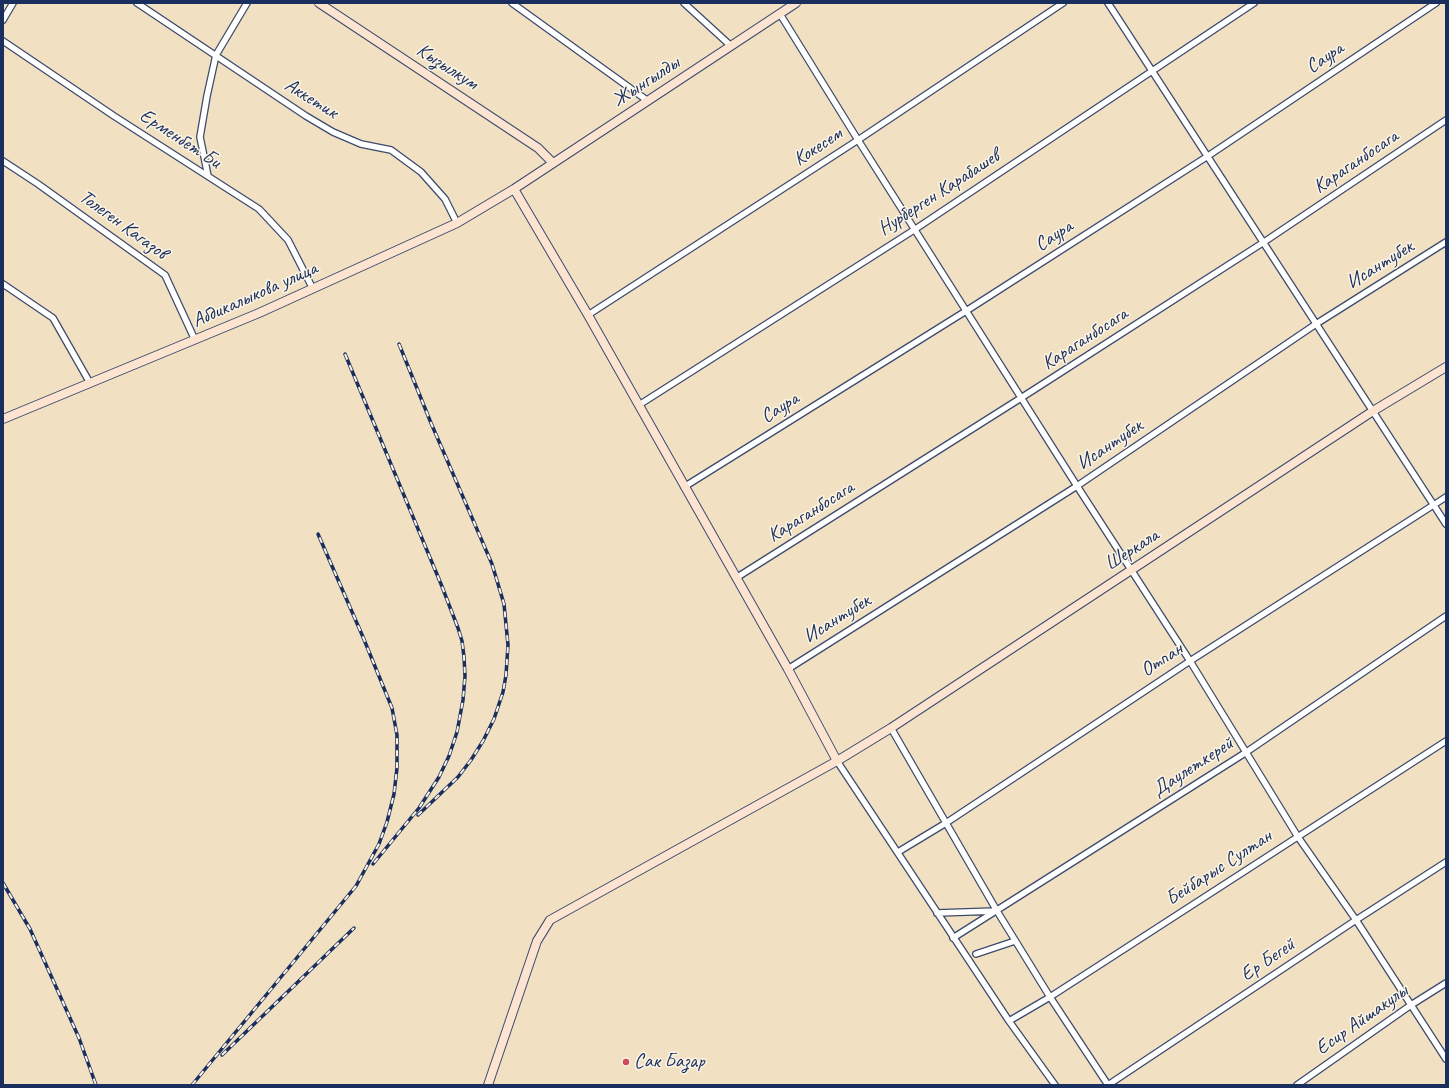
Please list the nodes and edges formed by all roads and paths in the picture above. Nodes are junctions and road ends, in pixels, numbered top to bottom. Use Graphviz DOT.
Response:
graph roads {
  1 [pos="13,3"];
  2 [pos="137,3"];
  3 [pos="247,3"];
  4 [pos="319,3"];
  5 [pos="512,3"];
  6 [pos="684,3"];
  7 [pos="796,3"];
  8 [pos="1063,3"];
  9 [pos="1108,3"];
  10 [pos="1254,3"];
  11 [pos="1436,3"];
  12 [pos="780,14"];
  13 [pos="3,20"];
  14 [pos="3,41"];
  15 [pos="731,46"];
  16 [pos="216,56"];
  17 [pos="1152,70"];
  18 [pos="648,101"];
  19 [pos="1446,120"];
  20 [pos="858,140"];
  21 [pos="1208,156"];
  22 [pos="3,161"];
  23 [pos="552,162"];
  24 [pos="208,176"];
  25 [pos="514,189"];
  26 [pos="457,223"];
  27 [pos="914,230"];
  28 [pos="1264,242"];
  29 [pos="1446,242"];
  30 [pos="3,284"];
  31 [pos="312,288"];
  32 [pos="966,312"];
  33 [pos="588,315"];
  34 [pos="1316,324"];
  35 [pos="195,340"];
  36 [pos="1446,367"];
  37 [pos="90,383"];
  38 [pos="1021,398"];
  39 [pos="639,405"];
  40 [pos="1373,411"];
  41 [pos="3,419"];
  42 [pos="1077,486"];
  43 [pos="684,487"];
  44 [pos="1446,496"];
  45 [pos="1434,505"];
  46 [pos="1446,524"];
  47 [pos="1131,571"];
  48 [pos="736,578"];
  49 [pos="1446,616"];
  50 [pos="1190,661"];
  51 [pos="788,669"];
  52 [pos="891,728"];
  53 [pos="1446,741"];
  54 [pos="1245,752"];
  55 [pos="837,761"];
  56 [pos="946,823"];
  57 [pos="1298,837"];
  58 [pos="898,852"];
  59 [pos="1446,862"];
  60 [pos="997,911"];
  61 [pos="937,913"];
  62 [pos="1356,920"];
  63 [pos="953,938"];
  64 [pos="1015,941"];
  65 [pos="976,954"];
  66 [pos="1446,983"];
  67 [pos="1050,997"];
  68 [pos="1411,1005"];
  69 [pos="1009,1022"];
  70 [pos="1446,1059"];
  71 [pos="488,1085"];
  72 [pos="1056,1085"];
  73 [pos="1108,1085"];
  74 [pos="1297,1085"];
  1 -- 13 [label="street"];
  2 -- 16 [label="street, Аккетик"];
  3 -- 16 [label="street"];
  4 -- 23 [label="street, Кызылкум"];
  5 -- 18 [label="street"];
  6 -- 15 [label="street"];
  7 -- 12 [label="street, Жынгылды"];
  8 -- 20 [label="street, Кокесем"];
  9 -- 17 [label="street"];
  10 -- 17 [label="street, Нурберген Карабашев"];
  11 -- 21 [label="street, Саура"];
  12 -- 15 [label="street, Жынгылды"];
  12 -- 20 [label="street"];
  14 -- 24 [label="street, Ерменбет Би"];
  15 -- 18 [label="street, Жынгылды"];
  16 -- 24 [label="street"];
  16 -- 26 [label="street, Аккетик"];
  17 -- 21 [label="street"];
  17 -- 27 [label="street, Нурберген Карабашев"];
  18 -- 23 [label="street, Жынгылды"];
  19 -- 28 [label="street, Караганбосага"];
  20 -- 27 [label="street"];
  20 -- 33 [label="street, Кокесем"];
  21 -- 28 [label="street"];
  21 -- 32 [label="street, Саура"];
  22 -- 35 [label="street, Толеген Кагазов"];
  23 -- 25 [label="street, Жынгылды"];
  24 -- 31 [label="street, Ерменбет Би"];
  25 -- 26 [label="street, Абдикалыкова улица"];
  25 -- 33 [label="street"];
  26 -- 31 [label="street, Абдикалыкова улица"];
  27 -- 32 [label="street"];
  27 -- 39 [label="street, Нурберген Карабашев"];
  28 -- 34 [label="street"];
  28 -- 38 [label="street, Караганбосага"];
  29 -- 34 [label="street, Исантубек"];
  30 -- 37 [label="street"];
  31 -- 35 [label="street, Абдикалыкова улица"];
  32 -- 38 [label="street"];
  32 -- 43 [label="street, Саура"];
  33 -- 39 [label="street"];
  34 -- 40 [label="street"];
  34 -- 42 [label="street, Исантубек"];
  35 -- 37 [label="street, Абдикалыкова улица"];
  36 -- 40 [label="street, Шеркала"];
  37 -- 41 [label="street, Абдикалыкова улица"];
  38 -- 42 [label="street"];
  38 -- 48 [label="street, Караганбосага"];
  39 -- 43 [label="street"];
  40 -- 45 [label="street"];
  40 -- 47 [label="street, Шеркала"];
  42 -- 47 [label="street"];
  42 -- 51 [label="street, Исантубек"];
  43 -- 48 [label="street"];
  44 -- 45 [label="street, Отпан"];
  45 -- 46 [label="street"];
  45 -- 50 [label="street, Отпан"];
  47 -- 50 [label="street"];
  47 -- 52 [label="street, Шеркала"];
  48 -- 51 [label="street"];
  49 -- 54 [label="street, Даулеткерей"];
  50 -- 54 [label="street"];
  50 -- 56 [label="street, Отпан"];
  51 -- 55 [label="street"];
  52 -- 55 [label="street, Шеркала"];
  52 -- 56 [label="street"];
  53 -- 57 [label="street, Бейбарыс Султан"];
  54 -- 57 [label="street"];
  54 -- 60 [label="street, Даулеткерей"];
  55 -- 58 [label="street"];
  55 -- 71 [label="street, Шеркала"];
  56 -- 58 [label="street, Отпан"];
  56 -- 60 [label="street"];
  57 -- 62 [label="street"];
  57 -- 67 [label="street, Бейбарыс Султан"];
  58 -- 61 [label="street"];
  59 -- 62 [label="street, Ер Бегей"];
  60 -- 61 [label="street"];
  60 -- 63 [label="street, Даулеткерей"];
  60 -- 64 [label="street"];
  61 -- 63 [label="street"];
  62 -- 68 [label="street"];
  62 -- 73 [label="street, Ер Бегей"];
  63 -- 69 [label="street"];
  64 -- 65 [label="street"];
  64 -- 67 [label="street"];
  66 -- 68 [label="street, Есир Айшакулы"];
  67 -- 69 [label="street, Бейбарыс Султан"];
  67 -- 73 [label="street"];
  68 -- 70 [label="street"];
  68 -- 74 [label="street, Есир Айшакулы"];
  69 -- 72 [label="street"];
}
